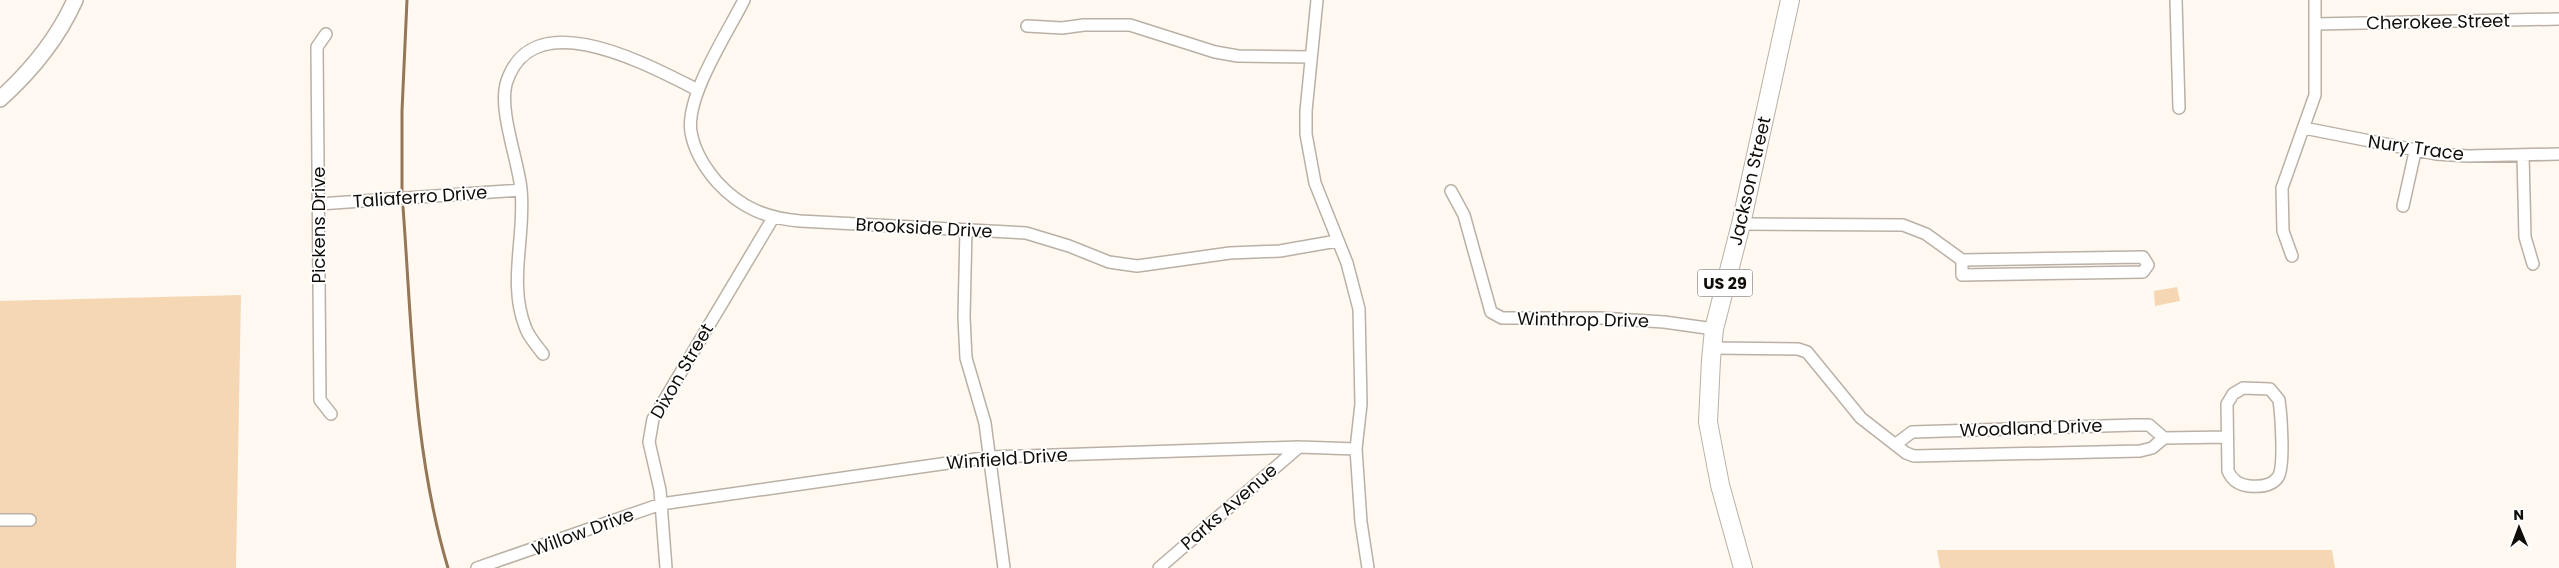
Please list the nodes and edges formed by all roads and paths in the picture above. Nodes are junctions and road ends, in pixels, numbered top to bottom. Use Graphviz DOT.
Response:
graph roads {
  1 [pos="75,0"];
  2 [pos="744,0"];
  3 [pos="1316,0"];
  4 [pos="1790,0"];
  5 [pos="2176,0"];
  6 [pos="2316,0"];
  7 [pos="2559,19"];
  8 [pos="2316,24"];
  9 [pos="1027,26"];
  10 [pos="326,34"];
  11 [pos="1311,57"];
  12 [pos="698,90"];
  13 [pos="0,100"];
  14 [pos="2179,108"];
  15 [pos="2304,128"];
  16 [pos="2415,152"];
  17 [pos="2559,154"];
  18 [pos="2523,155"];
  19 [pos="521,190"];
  20 [pos="1452,190"];
  21 [pos="319,204"];
  22 [pos="2403,206"];
  23 [pos="773,218"];
  24 [pos="1741,224"];
  25 [pos="966,230"];
  26 [pos="1337,241"];
  27 [pos="2292,256"];
  28 [pos="1962,260"];
  29 [pos="2533,264"];
  30 [pos="1714,329"];
  31 [pos="1712,348"];
  32 [pos="543,354"];
  33 [pos="331,414"];
  34 [pos="2164,438"];
  35 [pos="2227,438"];
  36 [pos="1896,444"];
  37 [pos="1299,447"];
  38 [pos="1356,449"];
  39 [pos="990,457"];
  40 [pos="661,504"];
  41 [pos="0,520"];
  42 [pos="30,520"];
  43 [pos="477,568"];
  44 [pos="666,568"];
  45 [pos="1004,568"];
  46 [pos="1159,568"];
  47 [pos="1368,568"];
  48 [pos="1743,568"];
  1 -- 13 [label="street"];
  2 -- 12 [label="street, Brookside Drive"];
  3 -- 11 [label="street"];
  4 -- 24 [label="main road, Jackson Street / US 29"];
  5 -- 14 [label="street"];
  6 -- 8 [label="street"];
  7 -- 8 [label="street, Cherokee Street"];
  8 -- 15 [label="street"];
  9 -- 11 [label="street"];
  10 -- 21 [label="street, Pickens Drive"];
  11 -- 26 [label="street"];
  12 -- 19 [label="street"];
  12 -- 23 [label="street, Brookside Drive"];
  15 -- 16 [label="street, Nury Trace"];
  15 -- 27 [label="street"];
  16 -- 18 [label="street, Nury Trace"];
  16 -- 22 [label="street"];
  17 -- 18 [label="street, Nury Trace"];
  18 -- 29 [label="street"];
  19 -- 21 [label="street, Taliaferro Drive"];
  19 -- 32 [label="street"];
  20 -- 30 [label="street, Winthrop Drive"];
  21 -- 33 [label="street, Pickens Drive"];
  23 -- 25 [label="street, Brookside Drive"];
  23 -- 40 [label="street, Dixon Street"];
  24 -- 28 [label="street"];
  24 -- 30 [label="main road, Jackson Street / US 29"];
  25 -- 26 [label="street, Brookside Drive"];
  25 -- 39 [label="street"];
  26 -- 38 [label="street"];
  28 -- 28 [label="street"];
  30 -- 31 [label="main road, Jackson Street / US 29"];
  31 -- 36 [label="street, Woodland Drive"];
  31 -- 48 [label="main road, Jackson Street / US 29"];
  34 -- 35 [label="street"];
  34 -- 36 [label="street, Woodland Drive"];
  34 -- 36 [label="street, Woodland Drive"];
  35 -- 35 [label="street"];
  37 -- 38 [label="street, Winfield Drive"];
  37 -- 39 [label="street, Winfield Drive"];
  37 -- 46 [label="street, Parks Avenue"];
  38 -- 47 [label="street"];
  39 -- 40 [label="street, Winfield Drive"];
  39 -- 45 [label="street"];
  40 -- 43 [label="street, Willow Drive"];
  40 -- 44 [label="street, Dixon Street"];
  41 -- 42 [label="street"];
}
